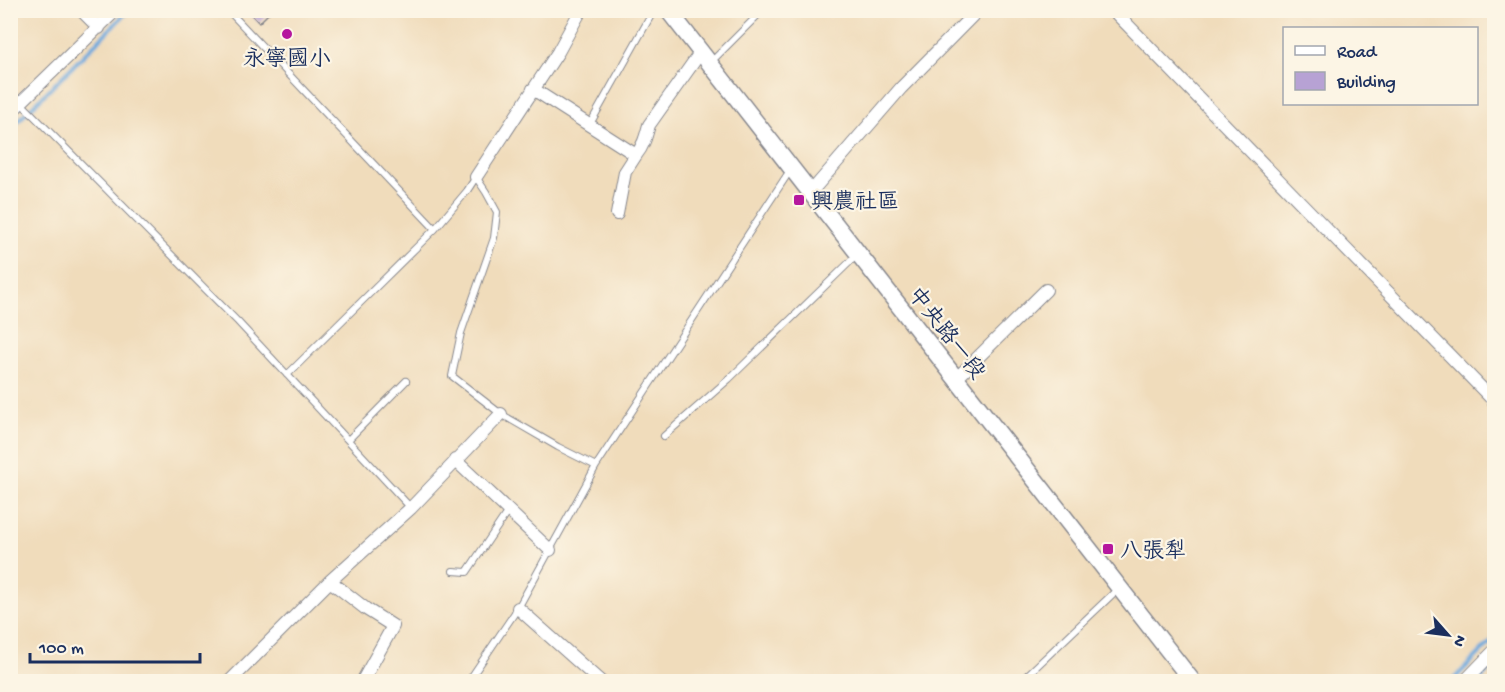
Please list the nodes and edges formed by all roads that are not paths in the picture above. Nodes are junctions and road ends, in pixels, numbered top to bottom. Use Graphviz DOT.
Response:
graph roads {
  1 [pos="81,10"];
  2 [pos="116,10"];
  3 [pos="228,10"];
  4 [pos="581,10"];
  5 [pos="654,10"];
  6 [pos="668,10"];
  7 [pos="763,10"];
  8 [pos="978,10"];
  9 [pos="1113,10"];
  10 [pos="99,28"];
  11 [pos="705,59"];
  12 [pos="533,89"];
  13 [pos="20,102"];
  14 [pos="10,113"];
  15 [pos="590,124"];
  16 [pos="636,155"];
  17 [pos="791,168"];
  18 [pos="476,177"];
  19 [pos="810,193"];
  20 [pos="617,214"];
  21 [pos="435,229"];
  22 [pos="858,253"];
  23 [pos="1046,290"];
  24 [pos="287,375"];
  25 [pos="956,379"];
  26 [pos="406,381"];
  27 [pos="1494,401"];
  28 [pos="501,414"];
  29 [pos="664,436"];
  30 [pos="348,440"];
  31 [pos="455,460"];
  32 [pos="596,466"];
  33 [pos="411,508"];
  34 [pos="508,511"];
  35 [pos="550,550"];
  36 [pos="453,571"];
  37 [pos="330,581"];
  38 [pos="1120,587"];
  39 [pos="518,608"];
  40 [pos="1494,651"];
  41 [pos="229,681"];
  42 [pos="362,681"];
  43 [pos="468,681"];
  44 [pos="601,681"];
  45 [pos="1020,681"];
  46 [pos="1193,681"];
  47 [pos="1464,681"];
  1 -- 10 [label="street"];
  2 -- 10 [label="street"];
  3 -- 21 [label="lane"];
  4 -- 12 [label="street"];
  5 -- 15 [label="lane"];
  6 -- 11 [label="street, 中央路一段"];
  7 -- 11 [label="lane"];
  8 -- 19 [label="street"];
  9 -- 27 [label="street"];
  10 -- 13 [label="street"];
  11 -- 16 [label="street"];
  11 -- 17 [label="street, 中央路一段"];
  12 -- 15 [label="street"];
  12 -- 18 [label="street"];
  13 -- 14 [label="street"];
  13 -- 24 [label="lane"];
  15 -- 16 [label="street"];
  16 -- 20 [label="street"];
  17 -- 19 [label="street, 中央路一段"];
  17 -- 32 [label="lane"];
  18 -- 21 [label="lane"];
  18 -- 28 [label="lane"];
  19 -- 22 [label="street, 中央路一段"];
  21 -- 24 [label="lane"];
  22 -- 25 [label="street, 中央路一段"];
  22 -- 29 [label="lane"];
  23 -- 25 [label="street"];
  24 -- 30 [label="lane"];
  25 -- 38 [label="street, 中央路一段"];
  26 -- 30 [label="lane"];
  28 -- 31 [label="street"];
  28 -- 32 [label="lane"];
  30 -- 33 [label="lane"];
  31 -- 33 [label="street"];
  31 -- 34 [label="street"];
  32 -- 35 [label="lane"];
  33 -- 37 [label="street"];
  34 -- 35 [label="street"];
  34 -- 36 [label="lane"];
  35 -- 39 [label="lane"];
  37 -- 41 [label="street"];
  37 -- 42 [label="street"];
  38 -- 45 [label="lane"];
  38 -- 46 [label="street, 中央路一段"];
  39 -- 43 [label="lane"];
  39 -- 44 [label="street"];
  40 -- 47 [label="street"];
}
